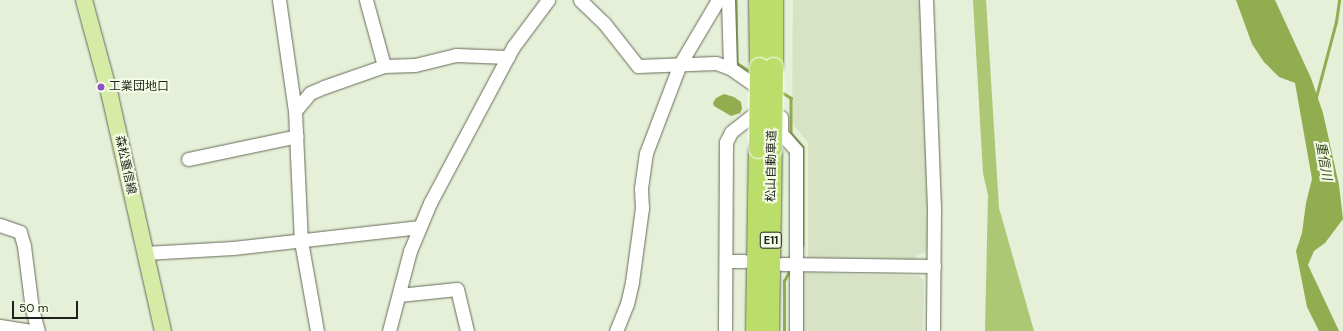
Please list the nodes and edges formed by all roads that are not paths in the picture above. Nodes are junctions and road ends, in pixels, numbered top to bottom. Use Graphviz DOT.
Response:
graph roads {
  1 [pos="84,0"];
  2 [pos="279,0"];
  3 [pos="366,0"];
  4 [pos="548,0"];
  5 [pos="580,0"];
  6 [pos="718,0"];
  7 [pos="728,0"];
  8 [pos="758,0"];
  9 [pos="773,0"];
  10 [pos="926,0"];
  11 [pos="508,57"];
  12 [pos="680,64"];
  13 [pos="384,66"];
  14 [pos="766,67"];
  15 [pos="730,68"];
  16 [pos="768,94"];
  17 [pos="295,111"];
  18 [pos="297,136"];
  19 [pos="765,148"];
  20 [pos="188,159"];
  21 [pos="0,225"];
  22 [pos="420,227"];
  23 [pos="301,241"];
  24 [pos="145,253"];
  25 [pos="726,261"];
  26 [pos="744,261"];
  27 [pos="782,264"];
  28 [pos="797,264"];
  29 [pos="934,266"];
  30 [pos="399,295"];
  31 [pos="0,326"];
  32 [pos="30,331"];
  33 [pos="38,331"];
  34 [pos="163,331"];
  35 [pos="317,331"];
  36 [pos="389,331"];
  37 [pos="467,331"];
  38 [pos="616,331"];
  39 [pos="725,331"];
  40 [pos="755,331"];
  41 [pos="769,331"];
  42 [pos="796,331"];
  43 [pos="933,331"];
  1 -- 24 [label="main road, 森松重信線"];
  2 -- 17 [label="street"];
  3 -- 13 [label="street"];
  4 -- 11 [label="street"];
  5 -- 12 [label="street"];
  6 -- 12 [label="street"];
  7 -- 15 [label="street"];
  8 -- 14 [label="highway, 松山自動車道 / E11"];
  9 -- 14 [label="highway, 松山自動車道 / E11"];
  10 -- 29 [label="street"];
  11 -- 13 [label="street"];
  11 -- 22 [label="street"];
  12 -- 15 [label="street"];
  12 -- 38 [label="street"];
  13 -- 17 [label="street"];
  14 -- 19 [label="highway, 松山自動車道 / E11, bridge"];
  15 -- 16 [label="street"];
  16 -- 25 [label="street"];
  16 -- 28 [label="street"];
  17 -- 18 [label="street"];
  18 -- 20 [label="street"];
  18 -- 23 [label="street"];
  19 -- 40 [label="highway, 松山自動車道 / E11"];
  19 -- 41 [label="highway, 松山自動車道 / E11"];
  21 -- 33 [label="street"];
  22 -- 23 [label="street"];
  22 -- 30 [label="street"];
  23 -- 24 [label="street"];
  23 -- 35 [label="street"];
  24 -- 34 [label="main road, 森松重信線"];
  25 -- 26 [label="street"];
  25 -- 39 [label="street"];
  27 -- 28 [label="street"];
  28 -- 29 [label="street"];
  28 -- 42 [label="street"];
  29 -- 43 [label="street"];
  30 -- 36 [label="street"];
  30 -- 37 [label="street"];
  31 -- 32 [label="street"];
}
